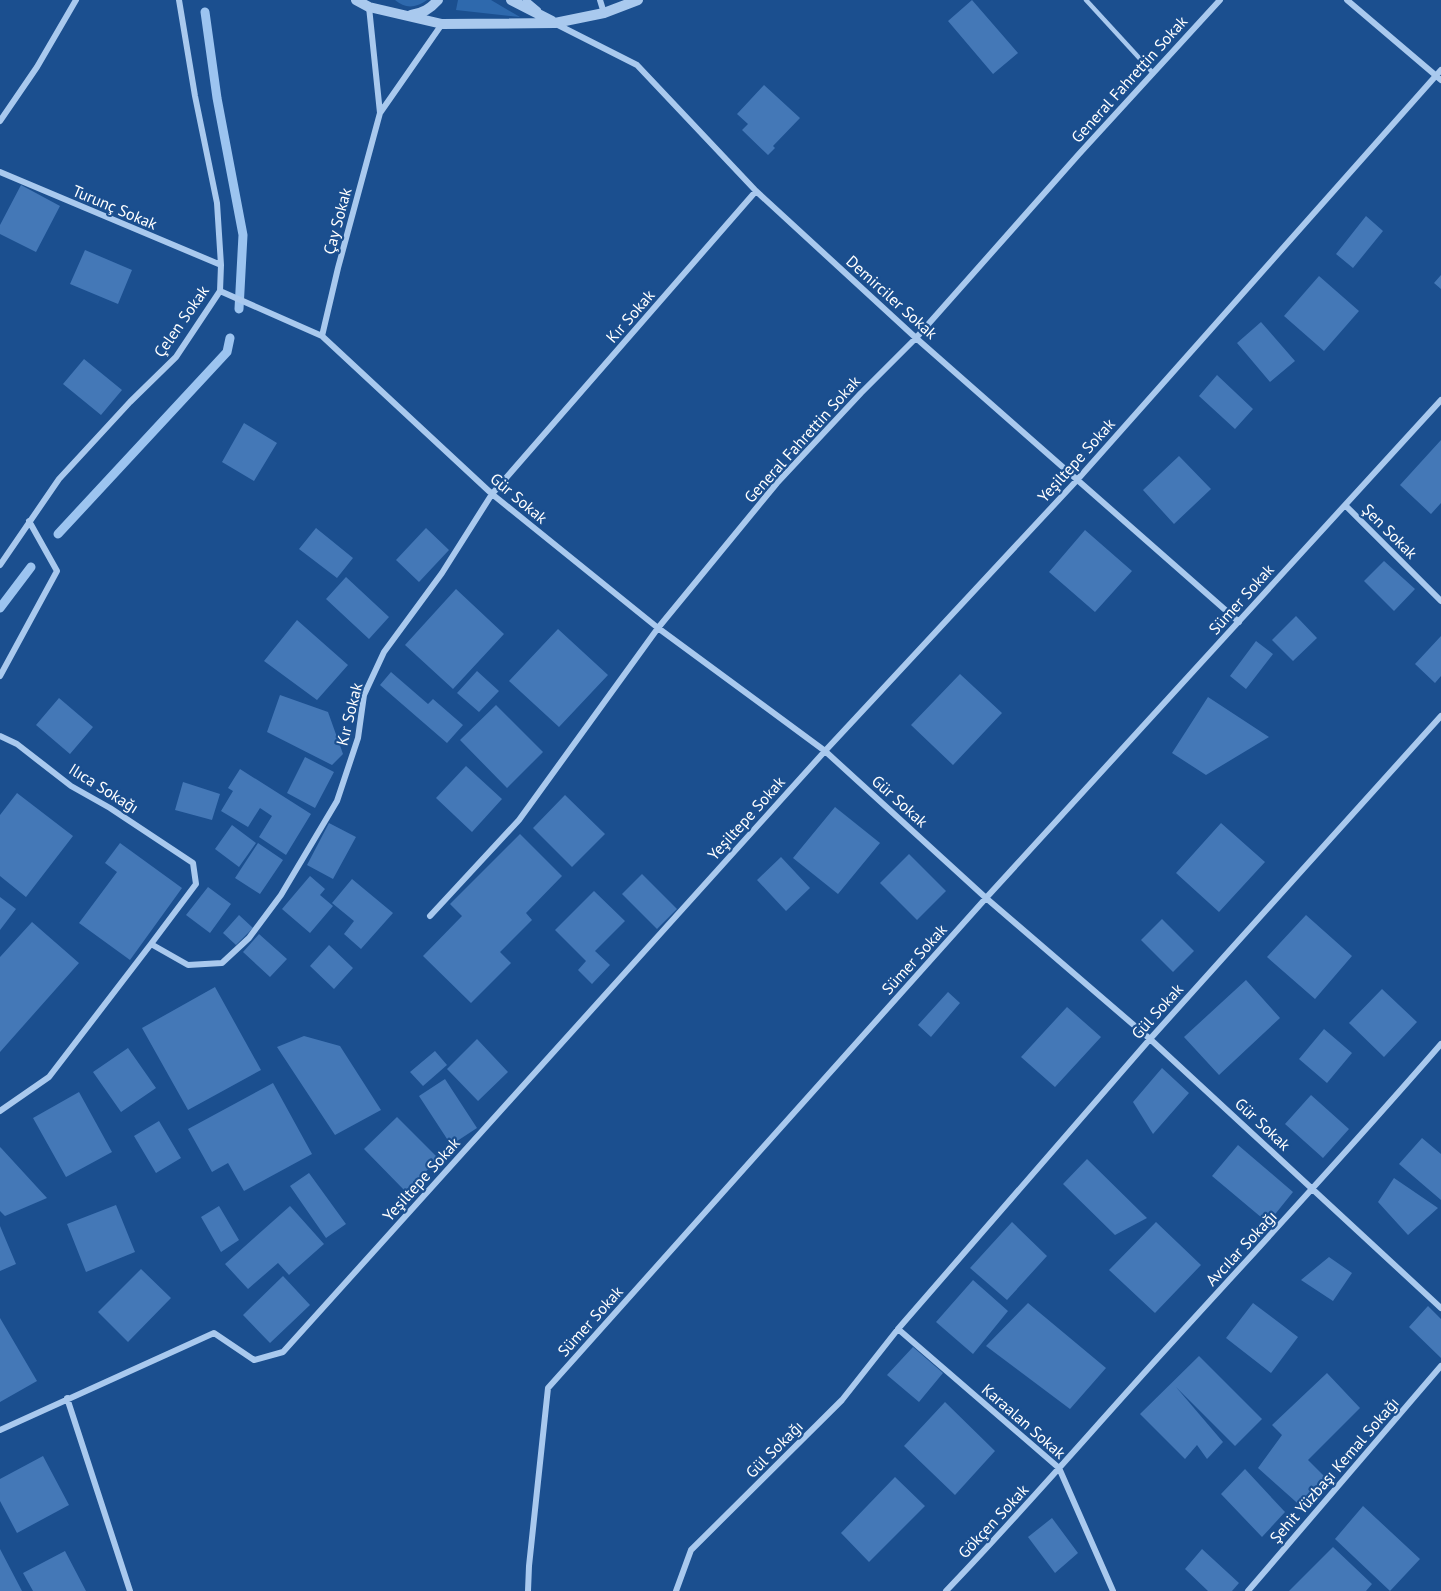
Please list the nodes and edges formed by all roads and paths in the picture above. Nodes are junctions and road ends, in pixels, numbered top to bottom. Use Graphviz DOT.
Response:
graph roads {
  1 [pos="76,0"];
  2 [pos="179,0"];
  3 [pos="356,0"];
  4 [pos="383,0"];
  5 [pos="438,0"];
  6 [pos="511,0"];
  7 [pos="526,0"];
  8 [pos="600,0"];
  9 [pos="638,0"];
  10 [pos="1086,0"];
  11 [pos="1220,0"];
  12 [pos="1347,0"];
  13 [pos="369,7"];
  14 [pos="604,13"];
  15 [pos="406,16"];
  16 [pos="555,23"];
  17 [pos="442,24"];
  18 [pos="1153,73"];
  19 [pos="1440,75"];
  20 [pos="380,113"];
  21 [pos="0,121"];
  22 [pos="0,172"];
  23 [pos="756,191"];
  24 [pos="221,265"];
  25 [pos="220,291"];
  26 [pos="322,336"];
  27 [pos="916,338"];
  28 [pos="1441,400"];
  29 [pos="1078,479"];
  30 [pos="492,494"];
  31 [pos="1345,505"];
  32 [pos="29,521"];
  33 [pos="0,565"];
  34 [pos="1441,601"];
  35 [pos="1239,622"];
  36 [pos="658,628"];
  37 [pos="0,676"];
  38 [pos="1441,716"];
  39 [pos="0,736"];
  40 [pos="825,751"];
  41 [pos="986,898"];
  42 [pos="430,916"];
  43 [pos="151,944"];
  44 [pos="1150,1039"];
  45 [pos="1441,1044"];
  46 [pos="0,1111"];
  47 [pos="1313,1190"];
  48 [pos="1441,1308"];
  49 [pos="898,1329"];
  50 [pos="1441,1366"];
  51 [pos="67,1398"];
  52 [pos="0,1430"];
  53 [pos="1059,1468"];
  54 [pos="130,1591"];
  55 [pos="528,1591"];
  56 [pos="676,1591"];
  57 [pos="946,1591"];
  58 [pos="1113,1591"];
  59 [pos="1248,1591"];
  1 -- 21 [label="street"];
  2 -- 24 [label="street, Çelen Sokak"];
  3 -- 13 [label="street"];
  4 -- 15 [label="street"];
  5 -- 15 [label="street"];
  6 -- 16 [label="street"];
  7 -- 16 [label="street, Demirciler Sokak"];
  8 -- 14 [label="street"];
  9 -- 14 [label="street"];
  10 -- 18 [label="lane"];
  11 -- 18 [label="street, General Fahrettin Sokak"];
  12 -- 19 [label="street"];
  13 -- 15 [label="street"];
  13 -- 20 [label="street, Çay Sokak"];
  14 -- 16 [label="street"];
  15 -- 17 [label="street"];
  16 -- 17 [label="street"];
  16 -- 23 [label="street, Demirciler Sokak"];
  17 -- 20 [label="street, Çay Sokak"];
  18 -- 27 [label="street, General Fahrettin Sokak"];
  19 -- 29 [label="street, Yeşiltepe Sokak"];
  20 -- 26 [label="street, Çay Sokak"];
  22 -- 24 [label="street, Turunç Sokak"];
  23 -- 27 [label="street, Demirciler Sokak"];
  23 -- 30 [label="street, Kır Sokak"];
  24 -- 25 [label="street, Çelen Sokak"];
  25 -- 26 [label="street, Gür Sokak"];
  25 -- 32 [label="street, Çelen Sokak"];
  26 -- 30 [label="street, Gür Sokak"];
  27 -- 29 [label="street, Demirciler Sokak"];
  27 -- 36 [label="street, General Fahrettin Sokak"];
  28 -- 31 [label="street, Sümer Sokak"];
  29 -- 35 [label="street, Demirciler Sokak"];
  29 -- 40 [label="street, Yeşiltepe Sokak"];
  30 -- 36 [label="street, Gür Sokak"];
  30 -- 43 [label="street, Kır Sokak"];
  31 -- 34 [label="street, Şen Sokak"];
  31 -- 35 [label="street, Sümer Sokak"];
  32 -- 33 [label="street, Çelen Sokak"];
  32 -- 37 [label="street"];
  35 -- 41 [label="street, Sümer Sokak"];
  36 -- 40 [label="street, Gür Sokak"];
  36 -- 42 [label="street, General Fahrettin Sokak"];
  38 -- 44 [label="street, Gül Sokak"];
  39 -- 43 [label="street, Ilıca Sokağı"];
  40 -- 41 [label="street, Gür Sokak"];
  40 -- 51 [label="street, Yeşiltepe Sokak"];
  41 -- 44 [label="street, Gür Sokak"];
  41 -- 55 [label="street, Sümer Sokak"];
  43 -- 46 [label="street"];
  44 -- 47 [label="street, Gür Sokak"];
  44 -- 49 [label="street, Gül Sokak"];
  45 -- 47 [label="street, Avcılar Sokağı"];
  47 -- 48 [label="street, Gür Sokak"];
  47 -- 53 [label="street, Avcılar Sokağı"];
  49 -- 53 [label="street, Karaalan Sokak"];
  49 -- 56 [label="street, Gül Sokağı"];
  50 -- 59 [label="street, Şehit Yüzbaşı Kemal Sokağı"];
  51 -- 52 [label="street, Yeşiltepe Sokak"];
  51 -- 54 [label="street"];
  53 -- 57 [label="street, Gökçen Sokak"];
  53 -- 58 [label="street, Karaalan Sokak"];
}
